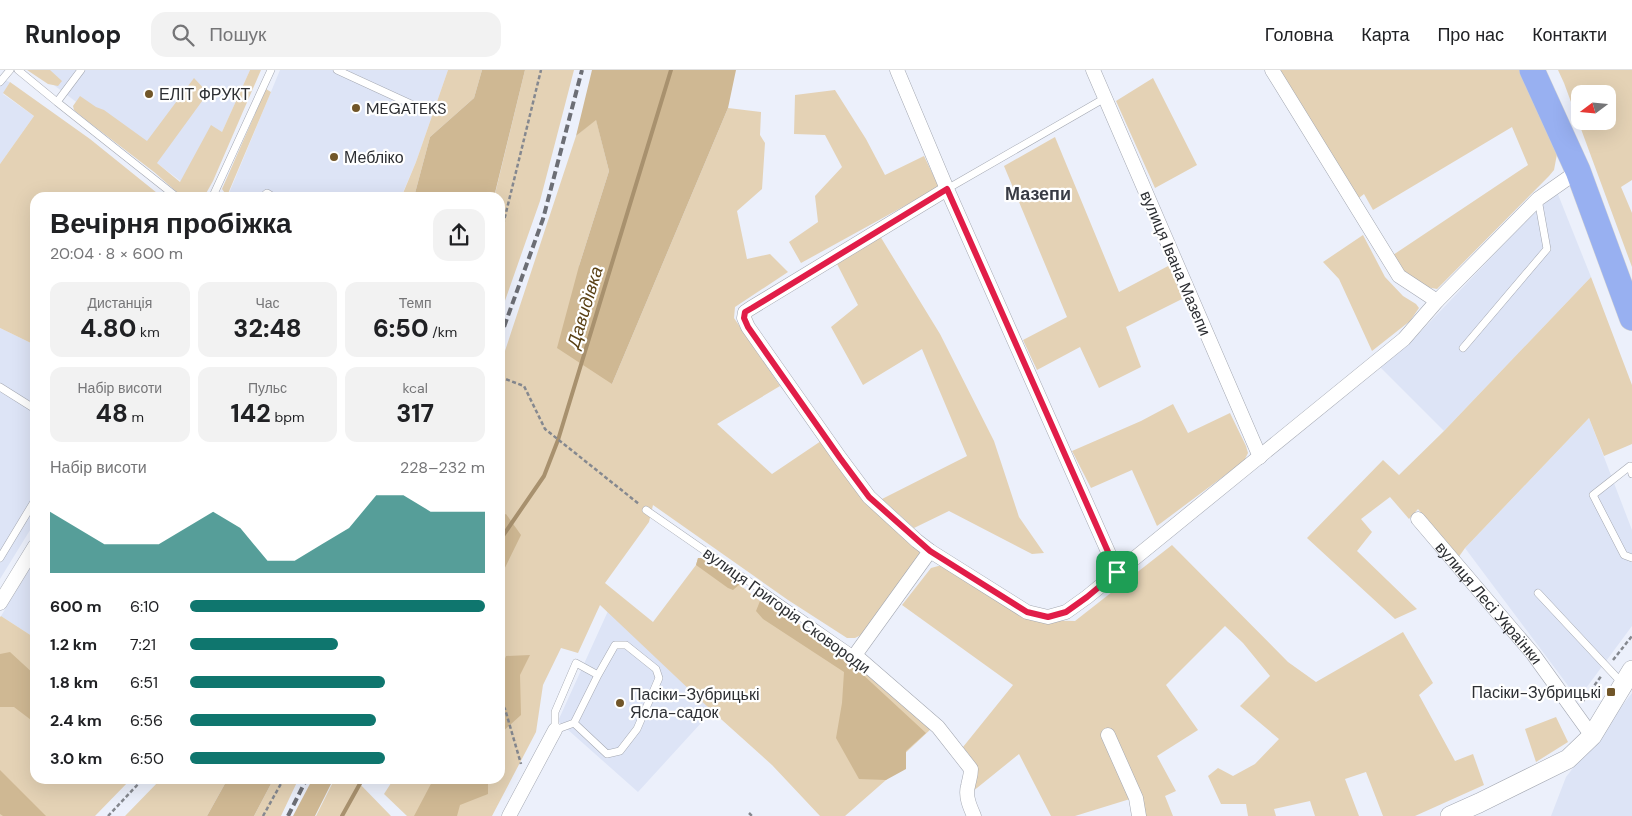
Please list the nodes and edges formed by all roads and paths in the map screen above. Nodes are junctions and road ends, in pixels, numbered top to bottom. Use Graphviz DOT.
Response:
graph roads {
  1 [pos="10,70"];
  2 [pos="18,70"];
  3 [pos="81,70"];
  4 [pos="270,70"];
  5 [pos="336,70"];
  6 [pos="541,70"];
  7 [pos="897,70"];
  8 [pos="1093,70"];
  9 [pos="1272,70"];
  10 [pos="1532,70"];
  11 [pos="0,82"];
  12 [pos="1105,98"];
  13 [pos="57,102"];
  14 [pos="413,105"];
  15 [pos="1578,171"];
  16 [pos="947,189"];
  17 [pos="170,192"];
  18 [pos="215,192"];
  19 [pos="1538,199"];
  20 [pos="505,217"];
  21 [pos="1437,301"];
  22 [pos="1632,318"];
  23 [pos="1463,348"];
  24 [pos="505,379"];
  25 [pos="0,387"];
  26 [pos="30,405"];
  27 [pos="1260,457"];
  28 [pos="1632,474"];
  29 [pos="30,508"];
  30 [pos="646,510"];
  31 [pos="1418,519"];
  32 [pos="930,551"];
  33 [pos="30,554"];
  34 [pos="0,558"];
  35 [pos="1632,558"];
  36 [pos="1117,572"];
  37 [pos="1538,593"];
  38 [pos="0,603"];
  39 [pos="855,655"];
  40 [pos="598,675"];
  41 [pos="1628,677"];
  42 [pos="505,709"];
  43 [pos="574,723"];
  44 [pos="556,730"];
  45 [pos="1108,734"];
  46 [pos="1592,736"];
  47 [pos="526,782"];
  48 [pos="138,784"];
  49 [pos="281,784"];
  50 [pos="749,813"];
  51 [pos="108,816"];
  52 [pos="263,816"];
  53 [pos="509,816"];
  54 [pos="752,816"];
  55 [pos="974,816"];
  56 [pos="1139,816"];
  57 [pos="1450,816"];
  1 -- 11 [label="lane"];
  2 -- 13 [label="lane"];
  3 -- 13 [label="lane"];
  4 -- 18 [label="lane"];
  5 -- 14 [label="lane"];
  6 -- 20 [label="path"];
  7 -- 16 [label="street"];
  8 -- 12 [label="street, вулиця Івана Мазепи"];
  9 -- 21 [label="street"];
  10 -- 15 [label="highway"];
  12 -- 16 [label="lane"];
  12 -- 27 [label="street, вулиця Івана Мазепи"];
  13 -- 17 [label="lane"];
  15 -- 19 [label="street"];
  15 -- 22 [label="highway"];
  16 -- 32 [label="street"];
  16 -- 36 [label="street"];
  19 -- 21 [label="street"];
  19 -- 23 [label="lane"];
  21 -- 27 [label="street"];
  24 -- 30 [label="path"];
  25 -- 26 [label="lane"];
  27 -- 36 [label="street"];
  28 -- 35 [label="lane"];
  29 -- 34 [label="lane"];
  30 -- 39 [label="lane, вулиця Григорія Сковороди"];
  31 -- 46 [label="street, вулиця Лесі Українки"];
  32 -- 36 [label="street"];
  32 -- 39 [label="street"];
  33 -- 38 [label="street"];
  37 -- 41 [label="lane"];
  39 -- 55 [label="street, вулиця Григорія Сковороди"];
  40 -- 43 [label="lane"];
  40 -- 43 [label="lane"];
  40 -- 44 [label="lane"];
  41 -- 46 [label="main road"];
  42 -- 47 [label="path"];
  43 -- 44 [label="lane"];
  44 -- 47 [label="street"];
  45 -- 56 [label="street"];
  46 -- 57 [label="main road"];
  47 -- 53 [label="street"];
  48 -- 51 [label="path"];
  49 -- 52 [label="path"];
  50 -- 54 [label="path"];
}
